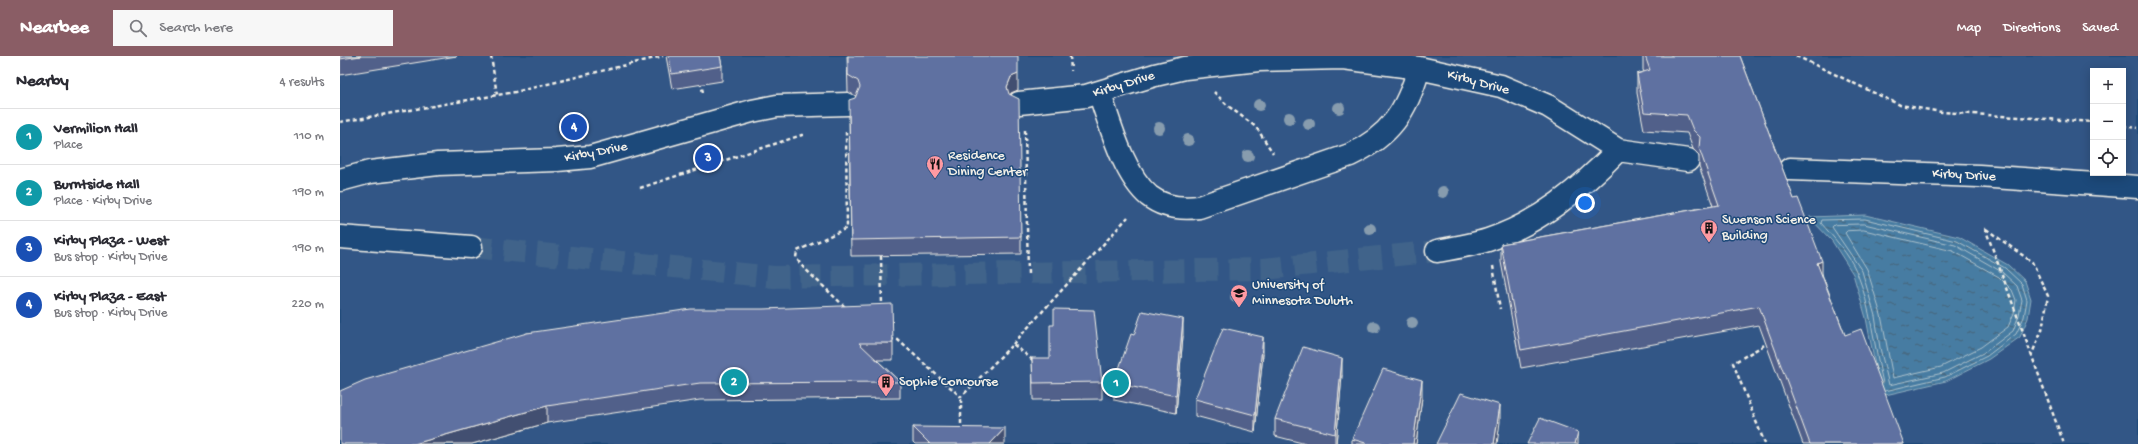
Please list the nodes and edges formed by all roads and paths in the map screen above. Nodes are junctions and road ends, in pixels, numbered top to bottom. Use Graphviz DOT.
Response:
graph roads {
  1 [pos="491,56"];
  2 [pos="663,56"];
  3 [pos="1070,56"];
  4 [pos="1796,56"];
  5 [pos="1419,68"];
  6 [pos="1071,76"];
  7 [pos="699,77"];
  8 [pos="1211,89"];
  9 [pos="703,92"];
  10 [pos="1099,92"];
  11 [pos="497,95"];
  12 [pos="1019,103"];
  13 [pos="848,104"];
  14 [pos="340,122"];
  15 [pos="2090,122"];
  16 [pos="1025,124"];
  17 [pos="2126,126"];
  18 [pos="846,127"];
  19 [pos="2138,128"];
  20 [pos="809,133"];
  21 [pos="1618,150"];
  22 [pos="719,153"];
  23 [pos="1275,156"];
  24 [pos="1688,160"];
  25 [pos="722,161"];
  26 [pos="1790,169"];
  27 [pos="842,174"];
  28 [pos="846,174"];
  29 [pos="340,180"];
  30 [pos="2138,187"];
  31 [pos="640,188"];
  32 [pos="1128,217"];
  33 [pos="340,238"];
  34 [pos="1488,240"];
  35 [pos="471,246"];
  36 [pos="1437,251"];
  37 [pos="881,256"];
  38 [pos="1028,274"];
  39 [pos="1500,309"];
  40 [pos="849,311"];
  41 [pos="882,315"];
  42 [pos="888,338"];
  43 [pos="1013,344"];
  44 [pos="1766,344"];
  45 [pos="2031,356"];
  46 [pos="1037,363"];
  47 [pos="961,397"];
  48 [pos="961,437"];
  49 [pos="1765,444"];
  50 [pos="2064,444"];
  1 -- 11 [label="path"];
  2 -- 11 [label="path"];
  3 -- 6 [label="path"];
  4 -- 15 [label="path"];
  5 -- 10 [label="street, Kirby Drive"];
  5 -- 10 [label="street"];
  5 -- 21 [label="street, Kirby Drive"];
  7 -- 9 [label="path"];
  8 -- 23 [label="path"];
  10 -- 12 [label="street, Kirby Drive"];
  11 -- 14 [label="path"];
  13 -- 29 [label="street, Kirby Drive"];
  16 -- 38 [label="path"];
  17 -- 19 [label="path"];
  18 -- 28 [label="path"];
  20 -- 25 [label="path"];
  21 -- 24 [label="street, Kirby Drive"];
  21 -- 34 [label="street"];
  22 -- 25 [label="path"];
  25 -- 31 [label="path"];
  26 -- 30 [label="street, Kirby Drive"];
  27 -- 28 [label="path"];
  28 -- 40 [label="path"];
  32 -- 43 [label="path"];
  33 -- 35 [label="street"];
  34 -- 36 [label="street"];
  34 -- 39 [label="path"];
  37 -- 41 [label="path, bridge"];
  42 -- 47 [label="path"];
  43 -- 46 [label="path"];
  43 -- 47 [label="path"];
  44 -- 49 [label="path"];
  45 -- 45 [label="path"];
  45 -- 50 [label="path"];
  47 -- 48 [label="path"];
}
